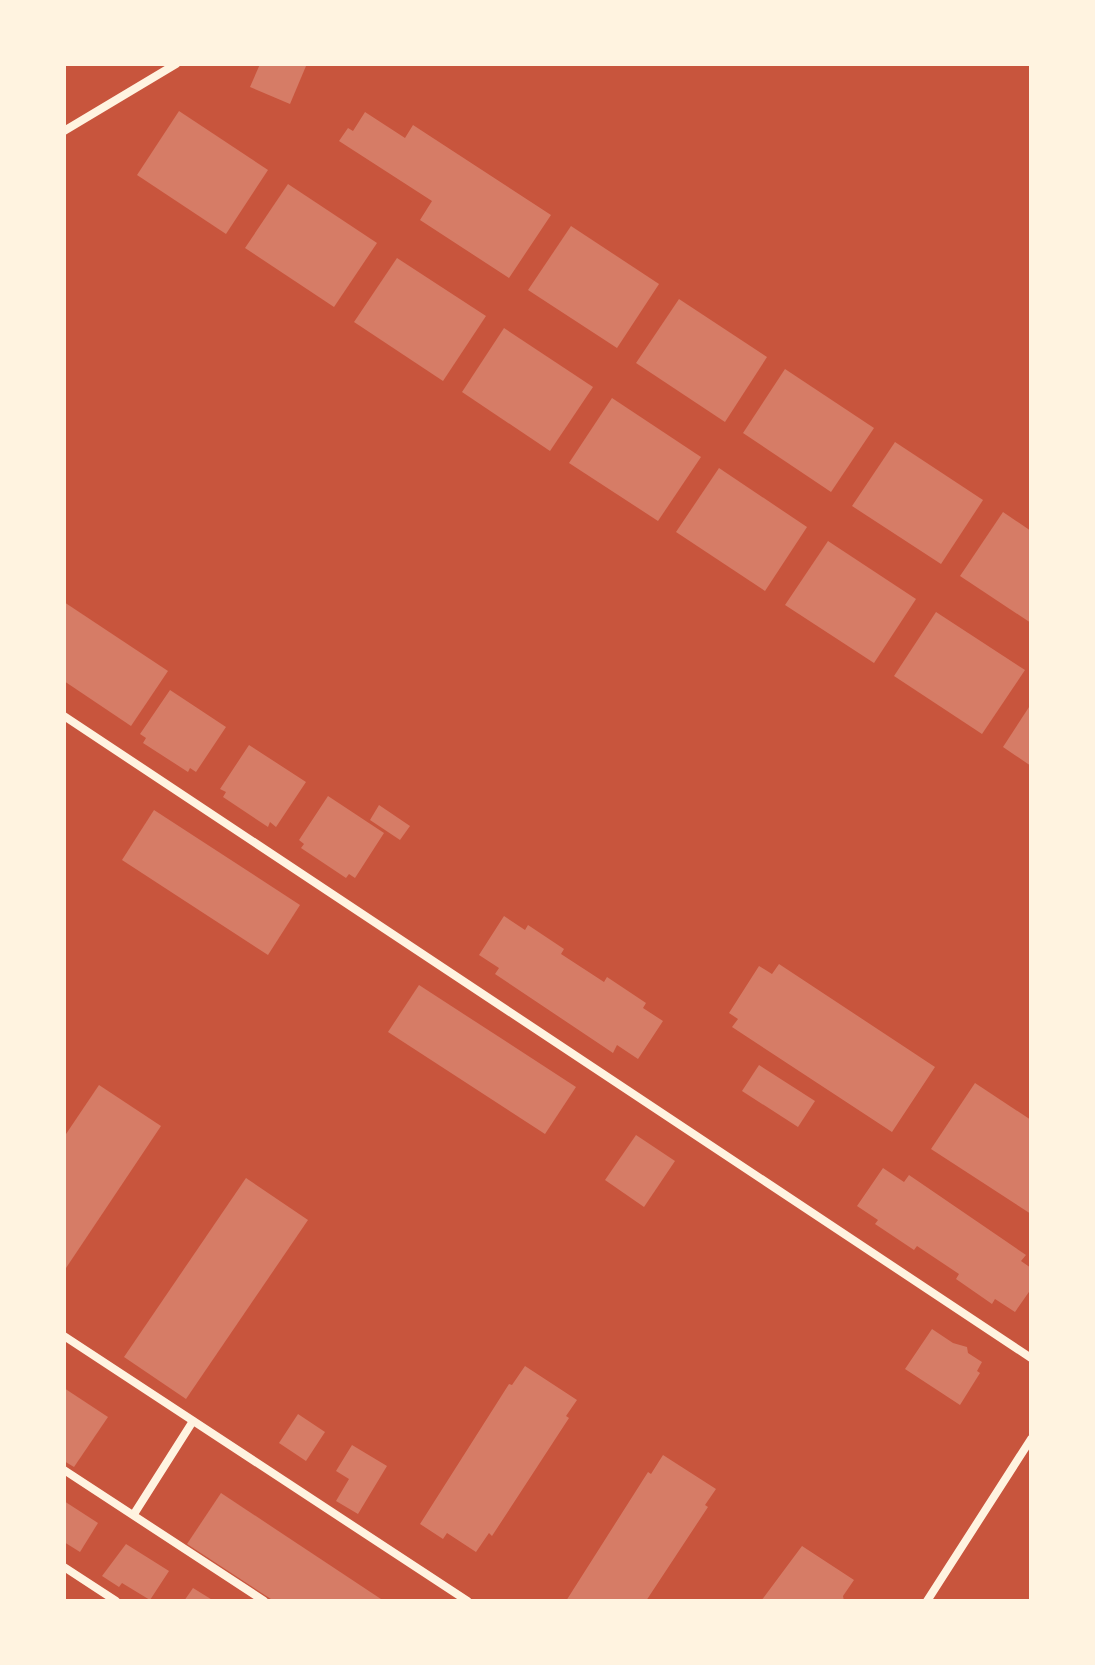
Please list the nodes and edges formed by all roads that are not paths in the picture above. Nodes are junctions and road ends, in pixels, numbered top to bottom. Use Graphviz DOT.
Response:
graph roads {
  1 [pos="176,64"];
  2 [pos="64,131"];
  3 [pos="64,716"];
  4 [pos="64,1336"];
  5 [pos="1031,1358"];
  6 [pos="193,1421"];
  7 [pos="1031,1439"];
  8 [pos="64,1470"];
  9 [pos="134,1514"];
  10 [pos="64,1567"];
  11 [pos="116,1601"];
  12 [pos="264,1601"];
  13 [pos="468,1601"];
  14 [pos="927,1601"];
  1 -- 2 [label="street"];
  3 -- 5 [label="street"];
  4 -- 6 [label="street"];
  6 -- 9 [label="street"];
  6 -- 13 [label="street"];
  7 -- 14 [label="street"];
  8 -- 9 [label="street"];
  9 -- 12 [label="street"];
  10 -- 11 [label="street"];
}
